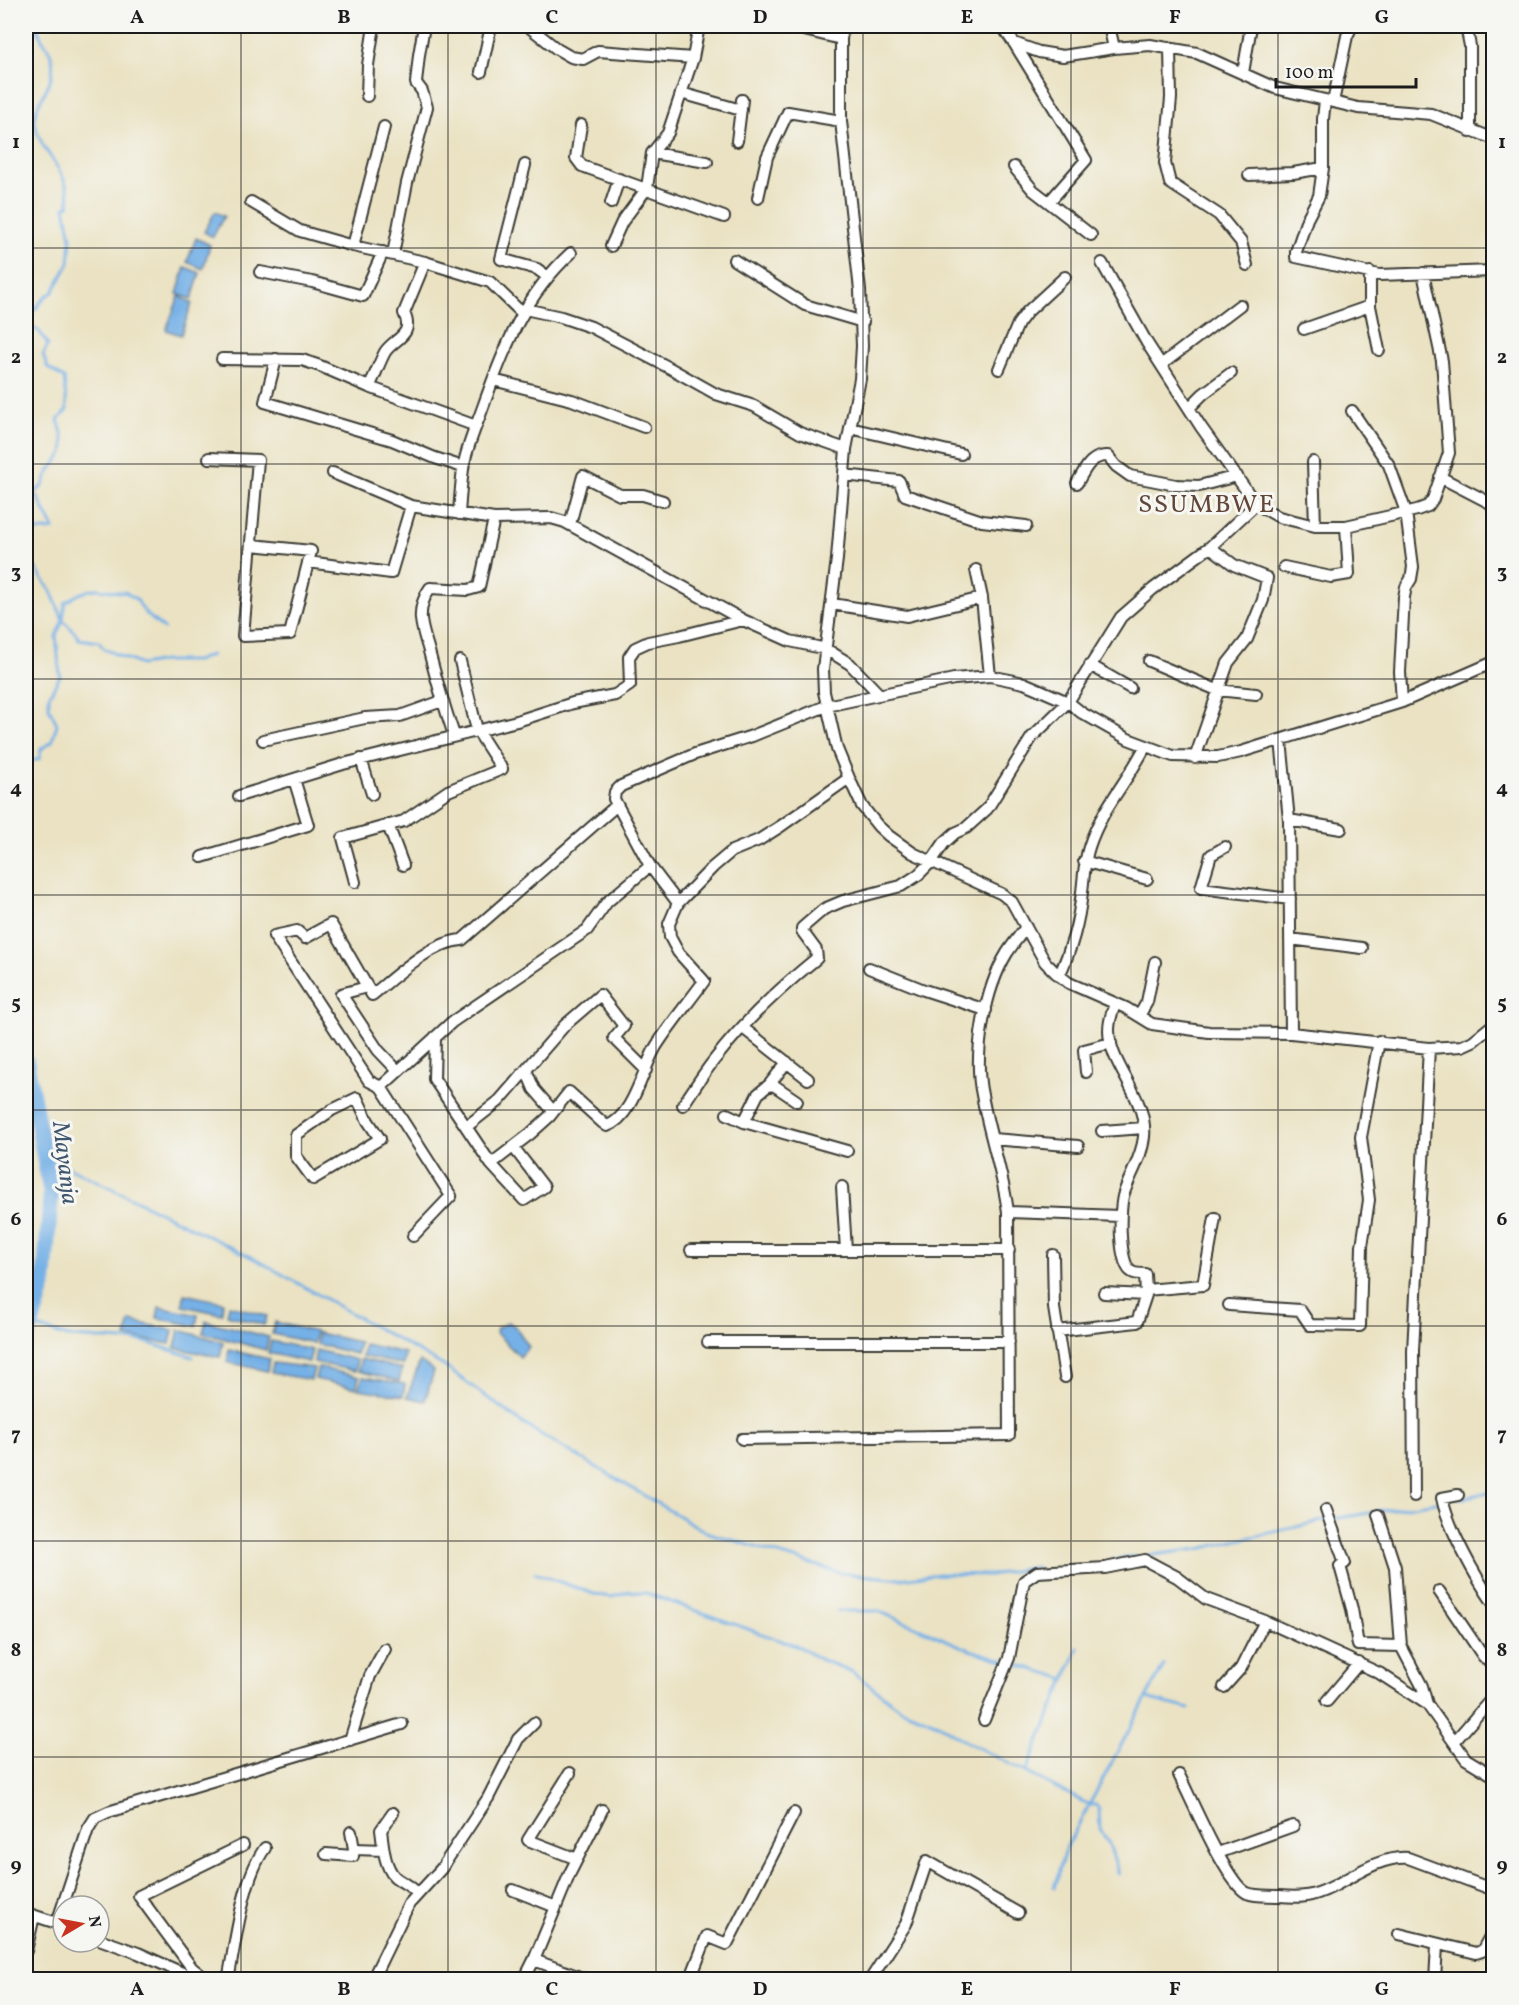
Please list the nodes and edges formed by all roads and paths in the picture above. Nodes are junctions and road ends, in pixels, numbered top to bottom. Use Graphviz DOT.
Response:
graph roads {
  1 [pos="374,26"];
  2 [pos="424,26"];
  3 [pos="490,26"];
  4 [pos="528,26"];
  5 [pos="699,26"];
  6 [pos="788,26"];
  7 [pos="843,26"];
  8 [pos="1002,26"];
  9 [pos="1109,26"];
  10 [pos="1251,26"];
  11 [pos="1352,26"];
  12 [pos="1466,26"];
  13 [pos="841,39"];
  14 [pos="1014,43"];
  15 [pos="1114,48"];
  16 [pos="1170,48"];
  17 [pos="693,58"];
  18 [pos="481,72"];
  19 [pos="1243,73"];
  20 [pos="681,93"];
  21 [pos="367,96"];
  22 [pos="1329,101"];
  23 [pos="841,121"];
  24 [pos="581,125"];
  25 [pos="384,127"];
  26 [pos="1470,131"];
  27 [pos="1493,139"];
  28 [pos="737,141"];
  29 [pos="1494,144"];
  30 [pos="652,153"];
  31 [pos="707,162"];
  32 [pos="525,165"];
  33 [pos="1014,168"];
  34 [pos="1323,168"];
  35 [pos="1249,175"];
  36 [pos="619,179"];
  37 [pos="647,188"];
  38 [pos="758,198"];
  39 [pos="251,202"];
  40 [pos="1049,202"];
  41 [pos="611,203"];
  42 [pos="724,217"];
  43 [pos="1090,235"];
  44 [pos="354,246"];
  45 [pos="611,246"];
  46 [pos="388,253"];
  47 [pos="571,253"];
  48 [pos="734,260"];
  49 [pos="425,262"];
  50 [pos="1102,263"];
  51 [pos="1247,265"];
  52 [pos="1494,271"];
  53 [pos="260,272"];
  54 [pos="1370,272"];
  55 [pos="1423,273"];
  56 [pos="548,277"];
  57 [pos="1065,278"];
  58 [pos="1240,305"];
  59 [pos="1370,306"];
  60 [pos="524,311"];
  61 [pos="862,322"];
  62 [pos="1304,328"];
  63 [pos="1379,350"];
  64 [pos="222,359"];
  65 [pos="276,359"];
  66 [pos="1161,365"];
  67 [pos="999,369"];
  68 [pos="1231,373"];
  69 [pos="493,380"];
  70 [pos="369,387"];
  71 [pos="1189,408"];
  72 [pos="1352,411"];
  73 [pos="476,426"];
  74 [pos="644,427"];
  75 [pos="850,428"];
  76 [pos="846,449"];
  77 [pos="961,454"];
  78 [pos="209,458"];
  79 [pos="1313,462"];
  80 [pos="463,467"];
  81 [pos="333,473"];
  82 [pos="844,475"];
  83 [pos="1237,476"];
  84 [pos="1440,477"];
  85 [pos="1077,483"];
  86 [pos="663,501"];
  87 [pos="1256,504"];
  88 [pos="1494,505"];
  89 [pos="411,506"];
  90 [pos="1406,512"];
  91 [pos="459,514"];
  92 [pos="494,519"];
  93 [pos="570,524"];
  94 [pos="1026,526"];
  95 [pos="1315,526"];
  96 [pos="1346,526"];
  97 [pos="252,545"];
  98 [pos="1210,547"];
  99 [pos="308,562"];
  100 [pos="1284,567"];
  101 [pos="976,570"];
  102 [pos="982,598"];
  103 [pos="832,604"];
  104 [pos="743,620"];
  105 [pos="826,649"];
  106 [pos="460,661"];
  107 [pos="1149,661"];
  108 [pos="1494,662"];
  109 [pos="1090,665"];
  110 [pos="990,676"];
  111 [pos="1130,688"];
  112 [pos="1217,690"];
  113 [pos="879,694"];
  114 [pos="1256,694"];
  115 [pos="442,701"];
  116 [pos="1068,702"];
  117 [pos="1402,702"];
  118 [pos="826,706"];
  119 [pos="477,730"];
  120 [pos="454,735"];
  121 [pos="263,740"];
  122 [pos="1281,740"];
  123 [pos="1145,747"];
  124 [pos="1195,758"];
  125 [pos="361,759"];
  126 [pos="849,778"];
  127 [pos="294,779"];
  128 [pos="372,794"];
  129 [pos="239,796"];
  130 [pos="617,806"];
  131 [pos="1289,820"];
  132 [pos="388,825"];
  133 [pos="1341,829"];
  134 [pos="1225,847"];
  135 [pos="202,857"];
  136 [pos="1084,861"];
  137 [pos="931,862"];
  138 [pos="403,865"];
  139 [pos="650,866"];
  140 [pos="1147,879"];
  141 [pos="355,882"];
  142 [pos="1290,899"];
  143 [pos="678,903"];
  144 [pos="1026,927"];
  145 [pos="1290,939"];
  146 [pos="1362,948"];
  147 [pos="1155,962"];
  148 [pos="869,968"];
  149 [pos="1059,976"];
  150 [pos="367,987"];
  151 [pos="1116,1004"];
  152 [pos="986,1010"];
  153 [pos="1139,1016"];
  154 [pos="1494,1024"];
  155 [pos="743,1028"];
  156 [pos="1291,1033"];
  157 [pos="435,1037"];
  158 [pos="1379,1041"];
  159 [pos="1111,1043"];
  160 [pos="1429,1047"];
  161 [pos="787,1062"];
  162 [pos="526,1070"];
  163 [pos="646,1070"];
  164 [pos="398,1071"];
  165 [pos="1086,1072"];
  166 [pos="808,1079"];
  167 [pos="770,1085"];
  168 [pos="381,1087"];
  169 [pos="797,1101"];
  170 [pos="683,1105"];
  171 [pos="553,1111"];
  172 [pos="728,1114"];
  173 [pos="744,1122"];
  174 [pos="310,1127"];
  175 [pos="466,1127"];
  176 [pos="1144,1128"];
  177 [pos="1102,1131"];
  178 [pos="993,1139"];
  179 [pos="1078,1146"];
  180 [pos="514,1148"];
  181 [pos="847,1150"];
  182 [pos="491,1164"];
  183 [pos="842,1186"];
  184 [pos="1008,1212"];
  185 [pos="1120,1216"];
  186 [pos="1215,1218"];
  187 [pos="413,1236"];
  188 [pos="691,1250"];
  189 [pos="846,1250"];
  190 [pos="1008,1250"];
  191 [pos="1053,1255"];
  192 [pos="1104,1293"];
  193 [pos="1146,1293"];
  194 [pos="1229,1305"];
  195 [pos="1057,1331"];
  196 [pos="708,1342"];
  197 [pos="1009,1342"];
  198 [pos="1065,1377"];
  199 [pos="742,1439"];
  200 [pos="1458,1495"];
  201 [pos="1414,1496"];
  202 [pos="1378,1515"];
  203 [pos="1328,1516"];
  204 [pos="1439,1591"];
  205 [pos="1494,1604"];
  206 [pos="1265,1622"];
  207 [pos="1401,1646"];
  208 [pos="385,1649"];
  209 [pos="1359,1663"];
  210 [pos="1494,1667"];
  211 [pos="1224,1687"];
  212 [pos="1494,1696"];
  213 [pos="1327,1701"];
  214 [pos="1426,1704"];
  215 [pos="984,1720"];
  216 [pos="534,1723"];
  217 [pos="402,1724"];
  218 [pos="350,1740"];
  219 [pos="1454,1742"];
  220 [pos="570,1773"];
  221 [pos="1179,1775"];
  222 [pos="1494,1776"];
  223 [pos="602,1810"];
  224 [pos="393,1813"];
  225 [pos="794,1813"];
  226 [pos="1293,1826"];
  227 [pos="351,1832"];
  228 [pos="243,1845"];
  229 [pos="265,1848"];
  230 [pos="354,1850"];
  231 [pos="384,1850"];
  232 [pos="1218,1853"];
  233 [pos="326,1854"];
  234 [pos="577,1859"];
  235 [pos="1493,1887"];
  236 [pos="513,1890"];
  237 [pos="69,1894"];
  238 [pos="417,1894"];
  239 [pos="556,1907"];
  240 [pos="1018,1913"];
  241 [pos="30,1914"];
  242 [pos="51,1921"];
  243 [pos="1494,1929"];
  244 [pos="1399,1934"];
  245 [pos="111,1943"];
  246 [pos="1437,1945"];
  247 [pos="26,1952"];
  248 [pos="534,1960"];
  249 [pos="198,1980"];
  250 [pos="207,1980"];
  251 [pos="228,1980"];
  252 [pos="372,1980"];
  253 [pos="524,1980"];
  254 [pos="588,1980"];
  255 [pos="690,1980"];
  256 [pos="870,1980"];
  257 [pos="1434,1980"];
  1 -- 21 [label="street"];
  2 -- 46 [label="street"];
  3 -- 18 [label="street"];
  4 -- 17 [label="street"];
  5 -- 17 [label="street"];
  6 -- 13 [label="street"];
  7 -- 13 [label="street"];
  8 -- 14 [label="street"];
  9 -- 15 [label="street"];
  10 -- 19 [label="street"];
  11 -- 22 [label="street"];
  12 -- 26 [label="street"];
  13 -- 23 [label="street"];
  14 -- 15 [label="street"];
  14 -- 40 [label="street"];
  15 -- 16 [label="street"];
  16 -- 19 [label="street"];
  16 -- 51 [label="street"];
  17 -- 20 [label="street"];
  19 -- 22 [label="street"];
  20 -- 28 [label="street"];
  20 -- 30 [label="street"];
  22 -- 26 [label="street"];
  22 -- 34 [label="street"];
  23 -- 38 [label="street"];
  23 -- 61 [label="street"];
  24 -- 36 [label="street"];
  25 -- 44 [label="street"];
  26 -- 27 [label="street"];
  27 -- 29 [label="street"];
  30 -- 31 [label="street"];
  30 -- 37 [label="street"];
  32 -- 56 [label="street"];
  33 -- 40 [label="street"];
  34 -- 35 [label="street"];
  34 -- 54 [label="street"];
  36 -- 37 [label="street"];
  36 -- 41 [label="street"];
  37 -- 42 [label="street"];
  37 -- 45 [label="street"];
  39 -- 44 [label="street"];
  40 -- 43 [label="street"];
  44 -- 46 [label="street"];
  46 -- 49 [label="street"];
  46 -- 53 [label="street"];
  47 -- 56 [label="street"];
  48 -- 61 [label="street"];
  49 -- 60 [label="street"];
  49 -- 70 [label="street"];
  50 -- 66 [label="street"];
  52 -- 55 [label="street"];
  54 -- 55 [label="street"];
  54 -- 59 [label="street"];
  55 -- 84 [label="street"];
  56 -- 60 [label="street"];
  57 -- 67 [label="street"];
  58 -- 66 [label="street"];
  59 -- 62 [label="street"];
  59 -- 63 [label="street"];
  60 -- 69 [label="street"];
  60 -- 76 [label="street"];
  61 -- 75 [label="street"];
  64 -- 65 [label="street"];
  65 -- 70 [label="street"];
  65 -- 80 [label="street"];
  66 -- 71 [label="street"];
  68 -- 71 [label="street"];
  69 -- 73 [label="street"];
  69 -- 74 [label="street"];
  70 -- 73 [label="street"];
  71 -- 83 [label="street"];
  72 -- 90 [label="street"];
  73 -- 80 [label="street"];
  75 -- 76 [label="street"];
  75 -- 77 [label="street"];
  76 -- 82 [label="street"];
  78 -- 97 [label="street"];
  79 -- 95 [label="street"];
  80 -- 91 [label="street"];
  81 -- 89 [label="street"];
  82 -- 94 [label="street"];
  82 -- 103 [label="street"];
  83 -- 85 [label="street"];
  83 -- 87 [label="street"];
  84 -- 88 [label="street"];
  84 -- 90 [label="street"];
  86 -- 93 [label="street"];
  87 -- 95 [label="street"];
  87 -- 98 [label="street"];
  89 -- 91 [label="street"];
  89 -- 99 [label="street"];
  90 -- 96 [label="street"];
  90 -- 117 [label="street"];
  91 -- 92 [label="street"];
  92 -- 93 [label="street"];
  92 -- 115 [label="street"];
  93 -- 104 [label="street"];
  95 -- 96 [label="street"];
  96 -- 100 [label="street"];
  97 -- 99 [label="street"];
  97 -- 99 [label="street"];
  98 -- 109 [label="street"];
  98 -- 112 [label="street"];
  101 -- 102 [label="street"];
  102 -- 103 [label="street"];
  102 -- 110 [label="street"];
  103 -- 105 [label="street"];
  104 -- 105 [label="street"];
  104 -- 119 [label="street"];
  105 -- 113 [label="street"];
  105 -- 118 [label="street"];
  106 -- 119 [label="street"];
  107 -- 112 [label="street"];
  108 -- 117 [label="street"];
  109 -- 111 [label="street"];
  109 -- 116 [label="street"];
  110 -- 113 [label="street"];
  110 -- 116 [label="street"];
  112 -- 114 [label="street"];
  112 -- 124 [label="street"];
  113 -- 118 [label="street"];
  115 -- 120 [label="street"];
  115 -- 121 [label="street"];
  116 -- 123 [label="street"];
  116 -- 137 [label="street"];
  117 -- 122 [label="street"];
  118 -- 126 [label="street"];
  118 -- 130 [label="street"];
  119 -- 120 [label="street"];
  119 -- 132 [label="street"];
  120 -- 125 [label="street"];
  122 -- 124 [label="street"];
  122 -- 131 [label="street"];
  123 -- 124 [label="street"];
  123 -- 136 [label="street"];
  125 -- 127 [label="street"];
  125 -- 128 [label="street"];
  126 -- 137 [label="street"];
  126 -- 143 [label="street"];
  127 -- 129 [label="street"];
  127 -- 135 [label="street"];
  130 -- 139 [label="street"];
  130 -- 150 [label="street"];
  131 -- 133 [label="street"];
  131 -- 142 [label="street"];
  132 -- 138 [label="street"];
  132 -- 141 [label="street"];
  134 -- 142 [label="street"];
  136 -- 140 [label="street"];
  136 -- 149 [label="street"];
  137 -- 144 [label="street"];
  137 -- 155 [label="street"];
  139 -- 143 [label="street"];
  139 -- 157 [label="street"];
  142 -- 145 [label="street"];
  143 -- 163 [label="street"];
  144 -- 149 [label="street"];
  144 -- 152 [label="street"];
  145 -- 146 [label="street"];
  145 -- 156 [label="street"];
  147 -- 153 [label="street"];
  148 -- 152 [label="street"];
  149 -- 151 [label="street"];
  150 -- 164 [label="street"];
  150 -- 168 [label="street"];
  151 -- 153 [label="street"];
  151 -- 159 [label="street"];
  152 -- 178 [label="street"];
  153 -- 156 [label="street"];
  154 -- 160 [label="street"];
  155 -- 161 [label="street"];
  155 -- 170 [label="street"];
  156 -- 158 [label="street"];
  157 -- 164 [label="street"];
  157 -- 175 [label="street"];
  158 -- 160 [label="street"];
  158 -- 194 [label="street"];
  159 -- 165 [label="street"];
  159 -- 176 [label="street"];
  160 -- 201 [label="street"];
  161 -- 166 [label="street"];
  161 -- 167 [label="street"];
  162 -- 163 [label="street"];
  162 -- 171 [label="street"];
  162 -- 175 [label="street"];
  163 -- 171 [label="street"];
  164 -- 168 [label="street"];
  167 -- 169 [label="street"];
  167 -- 173 [label="street"];
  168 -- 187 [label="street"];
  171 -- 180 [label="street"];
  172 -- 173 [label="street"];
  173 -- 181 [label="street"];
  174 -- 174 [label="street"];
  175 -- 182 [label="street"];
  176 -- 177 [label="street"];
  176 -- 185 [label="street"];
  178 -- 179 [label="street"];
  178 -- 184 [label="street"];
  180 -- 182 [label="street"];
  180 -- 182 [label="street"];
  183 -- 189 [label="street"];
  184 -- 185 [label="street"];
  184 -- 190 [label="street"];
  185 -- 193 [label="street"];
  186 -- 193 [label="street"];
  188 -- 189 [label="street"];
  189 -- 190 [label="street"];
  190 -- 197 [label="street"];
  191 -- 195 [label="street"];
  192 -- 193 [label="street"];
  193 -- 195 [label="street"];
  195 -- 198 [label="street"];
  196 -- 197 [label="street"];
  197 -- 199 [label="street"];
  200 -- 205 [label="street"];
  202 -- 207 [label="street"];
  203 -- 207 [label="street"];
  204 -- 210 [label="street"];
  206 -- 209 [label="street"];
  206 -- 211 [label="street"];
  206 -- 215 [label="street"];
  207 -- 214 [label="street"];
  208 -- 218 [label="street"];
  209 -- 213 [label="street"];
  209 -- 214 [label="street"];
  212 -- 219 [label="street"];
  214 -- 219 [label="street"];
  216 -- 238 [label="street"];
  217 -- 218 [label="street"];
  218 -- 237 [label="street"];
  219 -- 222 [label="street"];
  220 -- 234 [label="street"];
  221 -- 232 [label="street"];
  223 -- 234 [label="street"];
  224 -- 231 [label="street"];
  225 -- 255 [label="street"];
  226 -- 232 [label="street"];
  227 -- 230 [label="street"];
  228 -- 250 [label="street"];
  229 -- 251 [label="street"];
  230 -- 231 [label="street"];
  230 -- 233 [label="street"];
  231 -- 238 [label="street"];
  232 -- 235 [label="street"];
  234 -- 239 [label="street"];
  236 -- 239 [label="street"];
  238 -- 252 [label="street"];
  239 -- 248 [label="street"];
  240 -- 256 [label="street"];
  241 -- 242 [label="street"];
  241 -- 247 [label="street"];
  243 -- 246 [label="street"];
  244 -- 246 [label="street"];
  245 -- 249 [label="street"];
  246 -- 257 [label="street"];
  248 -- 253 [label="street"];
  248 -- 254 [label="street"];
}
